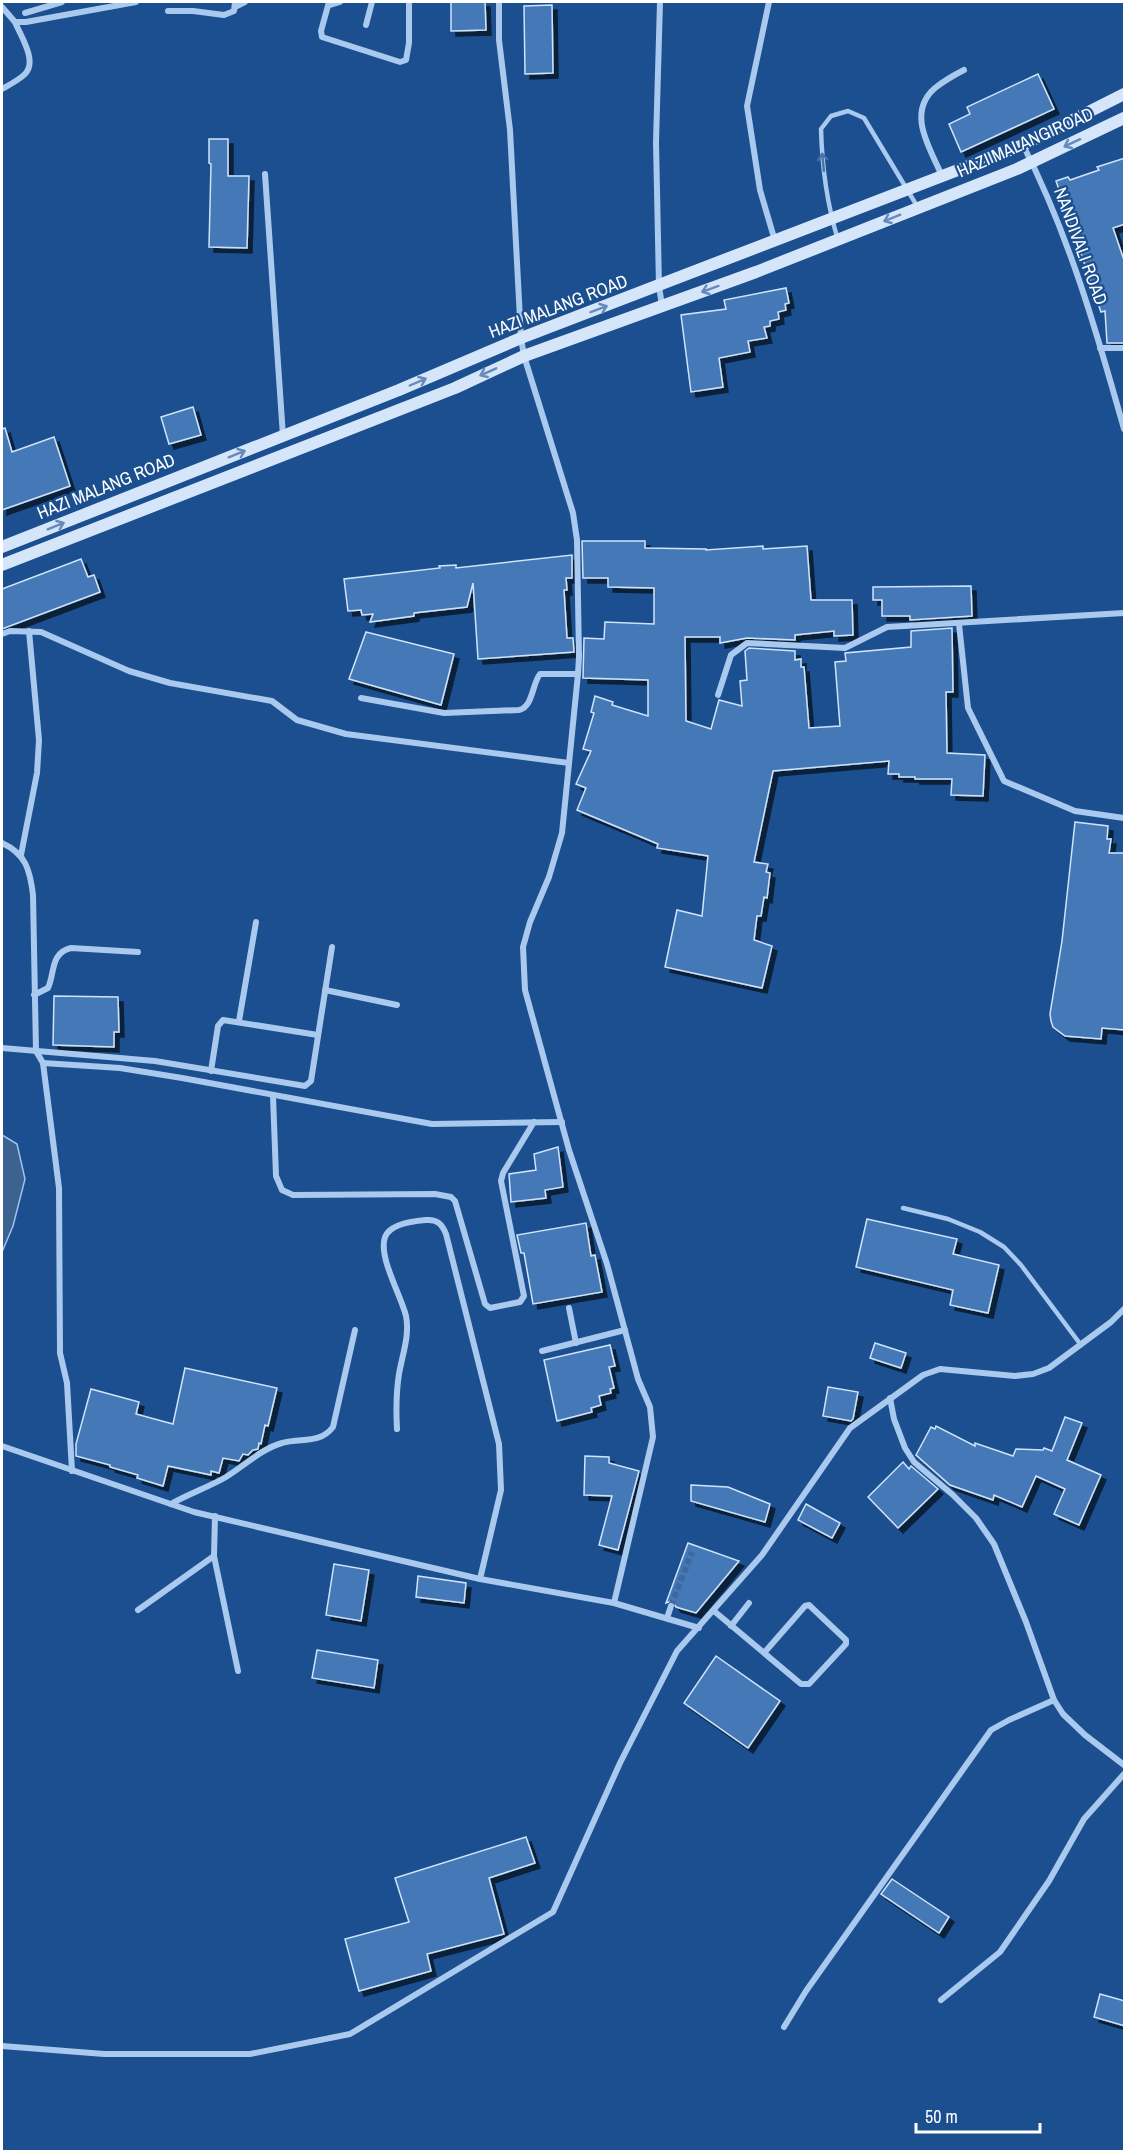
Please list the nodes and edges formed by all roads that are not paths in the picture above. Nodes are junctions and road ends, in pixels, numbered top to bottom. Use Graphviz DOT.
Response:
graph roads {
  1 [pos="62,2"];
  2 [pos="136,2"];
  3 [pos="245,2"];
  4 [pos="340,2"];
  5 [pos="372,2"];
  6 [pos="409,2"];
  7 [pos="499,2"];
  8 [pos="660,2"];
  9 [pos="769,2"];
  10 [pos="329,3"];
  11 [pos="235,4"];
  12 [pos="2,7"];
  13 [pos="168,11"];
  14 [pos="25,13"];
  15 [pos="15,22"];
  16 [pos="366,25"];
  17 [pos="964,70"];
  18 [pos="2,89"];
  19 [pos="1125,93"];
  20 [pos="1125,118"];
  21 [pos="1023,145"];
  22 [pos="1032,161"];
  23 [pos="265,174"];
  24 [pos="942,176"];
  25 [pos="907,189"];
  26 [pos="918,208"];
  27 [pos="832,220"];
  28 [pos="838,240"];
  29 [pos="775,242"];
  30 [pos="658,286"];
  31 [pos="662,307"];
  32 [pos="521,338"];
  33 [pos="1100,348"];
  34 [pos="1125,348"];
  35 [pos="524,356"];
  36 [pos="1125,429"];
  37 [pos="283,436"];
  38 [pos="2,547"];
  39 [pos="2,565"];
  40 [pos="1125,613"];
  41 [pos="959,624"];
  42 [pos="29,631"];
  43 [pos="2,634"];
  44 [pos="578,674"];
  45 [pos="718,695"];
  46 [pos="361,698"];
  47 [pos="569,763"];
  48 [pos="1125,818"];
  49 [pos="2,843"];
  50 [pos="21,855"];
  51 [pos="256,922"];
  52 [pos="332,947"];
  53 [pos="138,952"];
  54 [pos="325,990"];
  55 [pos="34,995"];
  56 [pos="396,1005"];
  57 [pos="239,1021"];
  58 [pos="318,1035"];
  59 [pos="2,1048"];
  60 [pos="36,1051"];
  61 [pos="43,1063"];
  62 [pos="211,1071"];
  63 [pos="273,1096"];
  64 [pos="534,1122"];
  65 [pos="562,1122"];
  66 [pos="903,1208"];
  67 [pos="569,1308"];
  68 [pos="1124,1312"];
  69 [pos="355,1330"];
  70 [pos="625,1330"];
  71 [pos="576,1343"];
  72 [pos="1080,1345"];
  73 [pos="542,1351"];
  74 [pos="890,1398"];
  75 [pos="397,1429"];
  76 [pos="2,1446"];
  77 [pos="72,1471"];
  78 [pos="171,1504"];
  79 [pos="215,1516"];
  80 [pos="214,1556"];
  81 [pos="480,1579"];
  82 [pos="614,1603"];
  83 [pos="749,1603"];
  84 [pos="671,1606"];
  85 [pos="138,1610"];
  86 [pos="714,1611"];
  87 [pos="667,1618"];
  88 [pos="731,1626"];
  89 [pos="699,1628"];
  90 [pos="764,1653"];
  91 [pos="238,1671"];
  92 [pos="1054,1700"];
  93 [pos="1125,1765"];
  94 [pos="1125,1774"];
  95 [pos="941,2000"];
  96 [pos="784,2027"];
  97 [pos="2,2046"];
  1 -- 14 [label="street"];
  2 -- 15 [label="street"];
  3 -- 11 [label="street"];
  4 -- 10 [label="street"];
  5 -- 16 [label="street"];
  6 -- 10 [label="street"];
  7 -- 32 [label="street"];
  8 -- 30 [label="street"];
  9 -- 29 [label="street"];
  11 -- 13 [label="street"];
  12 -- 15 [label="street"];
  15 -- 18 [label="street"];
  17 -- 24 [label="street"];
  19 -- 21 [label="main road, HAZI MALANG ROAD"];
  20 -- 22 [label="main road, HAZI MALANG ROAD, one-way"];
  21 -- 22 [label="street, NANDIVALI ROAD"];
  21 -- 24 [label="main road, HAZI MALANG ROAD"];
  22 -- 26 [label="main road, HAZI MALANG ROAD"];
  22 -- 33 [label="street, NANDIVALI ROAD"];
  23 -- 37 [label="street"];
  24 -- 25 [label="main road, HAZI MALANG ROAD"];
  25 -- 26 [label="lane"];
  25 -- 27 [label="main road, HAZI MALANG ROAD"];
  27 -- 25 [label="lane, one-way"];
  26 -- 28 [label="main road, HAZI MALANG ROAD, one-way"];
  27 -- 28 [label="lane"];
  27 -- 29 [label="main road, HAZI MALANG ROAD"];
  28 -- 31 [label="main road, HAZI MALANG ROAD, one-way"];
  29 -- 30 [label="main road, HAZI MALANG ROAD"];
  30 -- 31 [label="street"];
  32 -- 30 [label="main road, HAZI MALANG ROAD, one-way"];
  31 -- 35 [label="main road, HAZI MALANG ROAD"];
  32 -- 35 [label="street"];
  37 -- 32 [label="main road, HAZI MALANG ROAD, one-way"];
  33 -- 34 [label="street"];
  33 -- 36 [label="street, NANDIVALI ROAD"];
  35 -- 39 [label="main road, HAZI MALANG ROAD, one-way"];
  35 -- 44 [label="street"];
  38 -- 37 [label="main road, HAZI MALANG ROAD, one-way"];
  40 -- 41 [label="street"];
  41 -- 45 [label="street"];
  41 -- 48 [label="street"];
  42 -- 43 [label="street"];
  42 -- 47 [label="street"];
  42 -- 50 [label="street"];
  44 -- 46 [label="street"];
  44 -- 47 [label="street"];
  47 -- 65 [label="street"];
  49 -- 50 [label="street"];
  50 -- 55 [label="street"];
  51 -- 57 [label="street"];
  52 -- 54 [label="street"];
  53 -- 55 [label="street"];
  54 -- 56 [label="street"];
  54 -- 58 [label="street"];
  55 -- 60 [label="street"];
  57 -- 58 [label="street"];
  57 -- 62 [label="street"];
  58 -- 62 [label="street"];
  59 -- 60 [label="street"];
  60 -- 61 [label="street"];
  60 -- 62 [label="street"];
  61 -- 63 [label="street"];
  61 -- 77 [label="street"];
  63 -- 64 [label="street"];
  63 -- 64 [label="street"];
  64 -- 65 [label="street"];
  65 -- 70 [label="street"];
  66 -- 72 [label="lane"];
  67 -- 71 [label="street"];
  68 -- 72 [label="street"];
  69 -- 78 [label="street"];
  70 -- 71 [label="street"];
  70 -- 82 [label="street"];
  71 -- 73 [label="street"];
  72 -- 74 [label="street"];
  74 -- 86 [label="street"];
  74 -- 92 [label="street"];
  75 -- 81 [label="street"];
  76 -- 77 [label="street"];
  77 -- 78 [label="street"];
  78 -- 79 [label="street"];
  79 -- 80 [label="street"];
  79 -- 81 [label="street"];
  80 -- 85 [label="street"];
  80 -- 91 [label="street"];
  81 -- 82 [label="street"];
  82 -- 87 [label="street"];
  83 -- 88 [label="street"];
  84 -- 87 [label="street"];
  86 -- 88 [label="street"];
  86 -- 89 [label="street"];
  87 -- 89 [label="street"];
  88 -- 90 [label="street"];
  89 -- 97 [label="street"];
  90 -- 90 [label="street"];
  92 -- 93 [label="street"];
  92 -- 96 [label="street"];
  94 -- 95 [label="street"];
}
